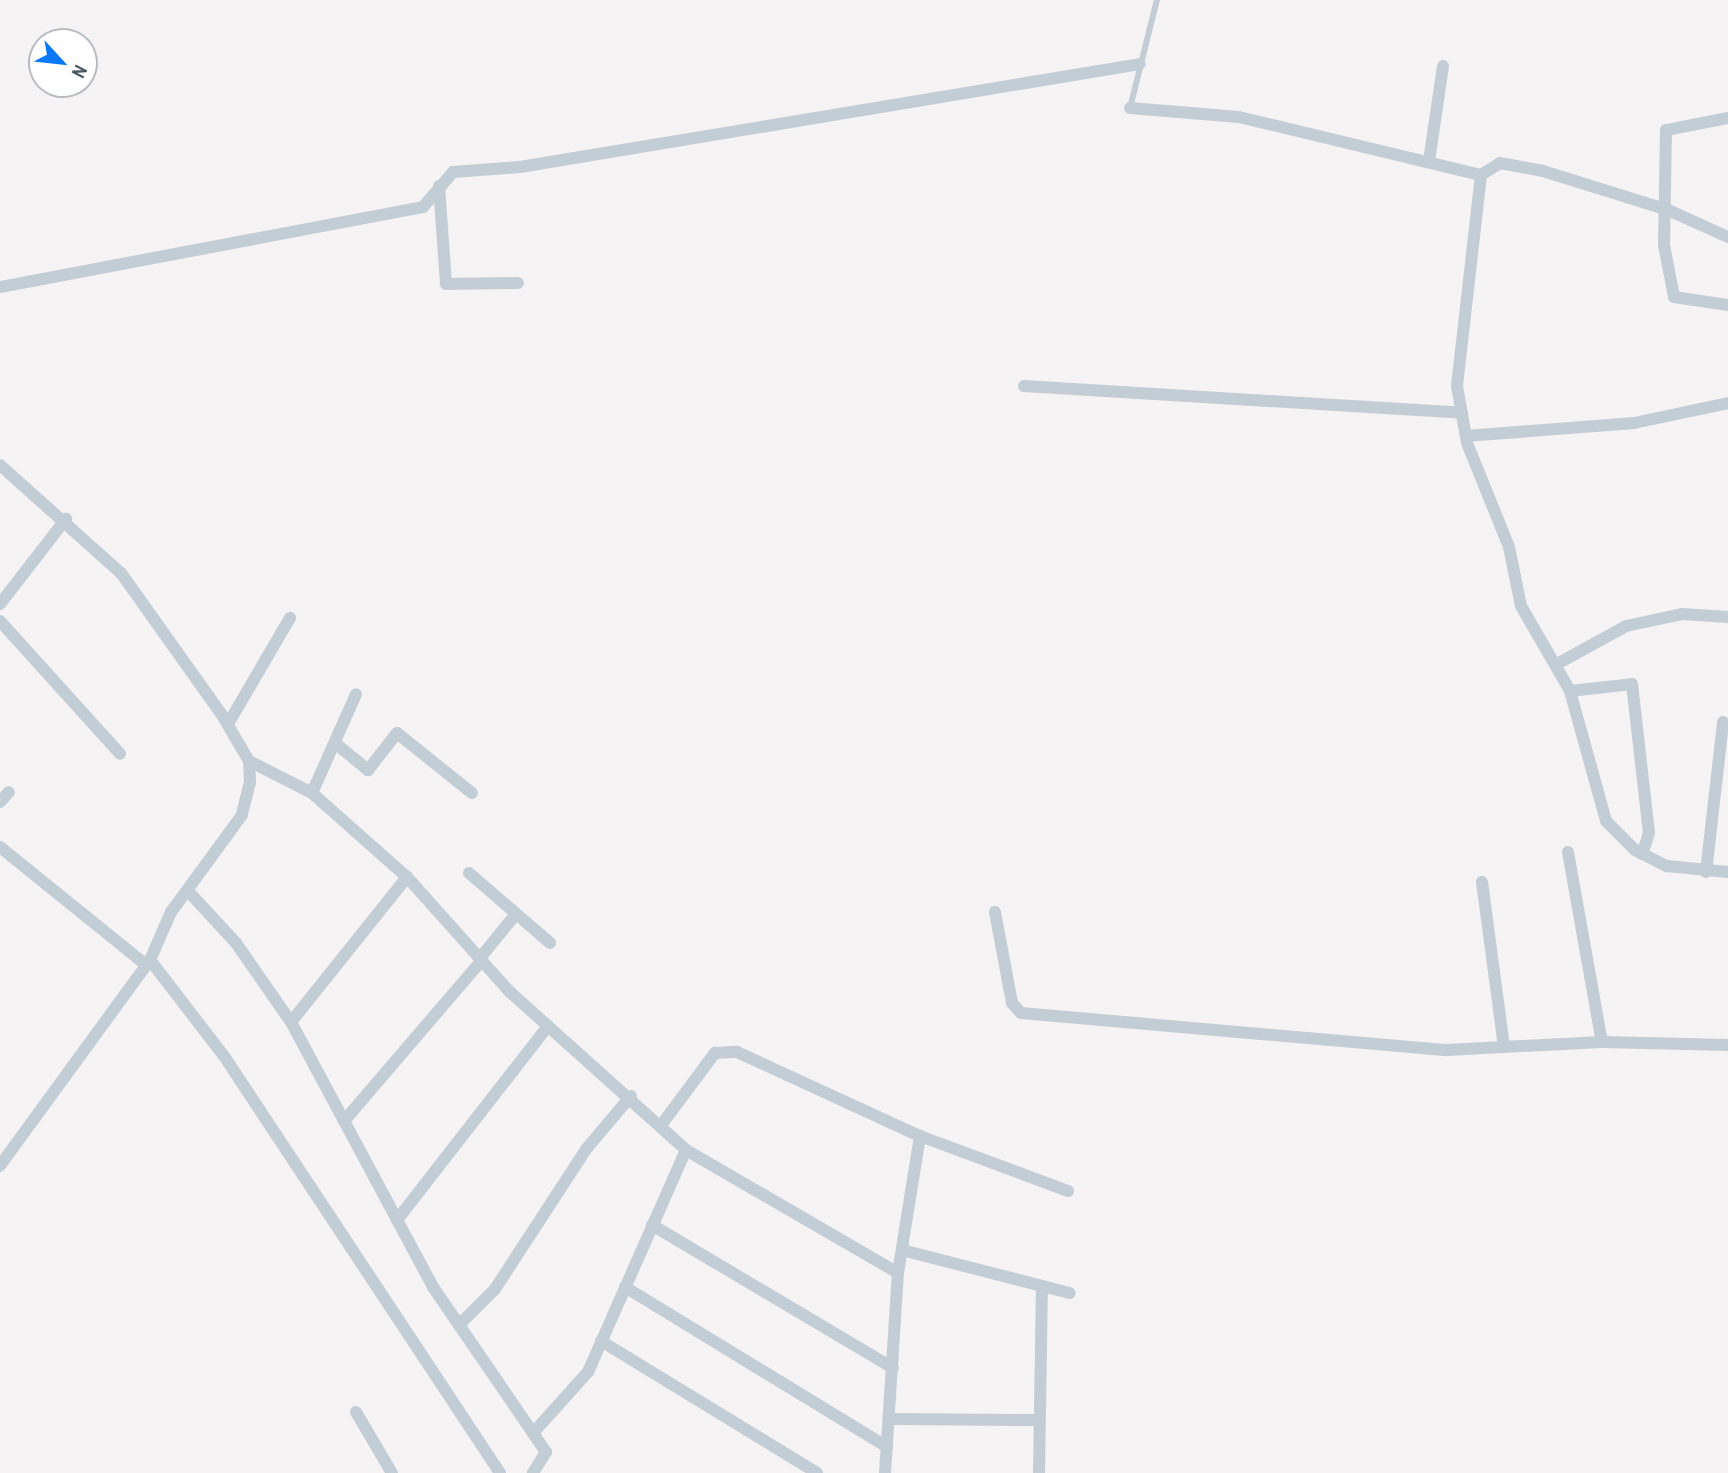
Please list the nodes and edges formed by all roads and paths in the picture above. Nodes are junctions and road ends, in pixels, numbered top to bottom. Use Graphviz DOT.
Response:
graph roads {
  1 [pos="1157,0"];
  2 [pos="1140,64"];
  3 [pos="1443,66"];
  4 [pos="1130,108"];
  5 [pos="1728,118"];
  6 [pos="1429,161"];
  7 [pos="1481,175"];
  8 [pos="439,186"];
  9 [pos="1668,210"];
  10 [pos="1728,237"];
  11 [pos="518,283"];
  12 [pos="0,286"];
  13 [pos="1728,305"];
  14 [pos="1024,386"];
  15 [pos="1728,402"];
  16 [pos="1462,413"];
  17 [pos="1466,436"];
  18 [pos="0,466"];
  19 [pos="66,519"];
  20 [pos="0,604"];
  21 [pos="1728,617"];
  22 [pos="290,618"];
  23 [pos="0,621"];
  24 [pos="1557,664"];
  25 [pos="1570,691"];
  26 [pos="356,694"];
  27 [pos="1724,722"];
  28 [pos="228,724"];
  29 [pos="335,743"];
  30 [pos="120,754"];
  31 [pos="249,761"];
  32 [pos="9,792"];
  33 [pos="312,793"];
  34 [pos="472,793"];
  35 [pos="0,802"];
  36 [pos="0,847"];
  37 [pos="1568,852"];
  38 [pos="1642,853"];
  39 [pos="1706,872"];
  40 [pos="1728,872"];
  41 [pos="469,873"];
  42 [pos="407,877"];
  43 [pos="1482,882"];
  44 [pos="188,891"];
  45 [pos="995,912"];
  46 [pos="516,914"];
  47 [pos="550,943"];
  48 [pos="481,959"];
  49 [pos="148,962"];
  50 [pos="291,1022"];
  51 [pos="548,1026"];
  52 [pos="1602,1042"];
  53 [pos="1728,1045"];
  54 [pos="1504,1046"];
  55 [pos="631,1096"];
  56 [pos="344,1121"];
  57 [pos="662,1124"];
  58 [pos="920,1136"];
  59 [pos="686,1150"];
  60 [pos="0,1166"];
  61 [pos="1068,1191"];
  62 [pos="397,1220"];
  63 [pos="652,1225"];
  64 [pos="901,1250"];
  65 [pos="898,1273"];
  66 [pos="1042,1286"];
  67 [pos="625,1287"];
  68 [pos="1070,1293"];
  69 [pos="459,1325"];
  70 [pos="601,1341"];
  71 [pos="893,1368"];
  72 [pos="356,1412"];
  73 [pos="890,1419"];
  74 [pos="1039,1420"];
  75 [pos="533,1433"];
  76 [pos="887,1447"];
  77 [pos="392,1473"];
  78 [pos="499,1473"];
  79 [pos="533,1473"];
  80 [pos="817,1473"];
  81 [pos="885,1473"];
  82 [pos="1039,1473"];
  1 -- 2 [label="lane"];
  2 -- 4 [label="lane"];
  2 -- 8 [label="street"];
  3 -- 6 [label="street"];
  4 -- 6 [label="street"];
  5 -- 9 [label="street"];
  6 -- 7 [label="street"];
  7 -- 9 [label="street"];
  7 -- 16 [label="street"];
  8 -- 11 [label="street"];
  8 -- 12 [label="street"];
  9 -- 10 [label="street"];
  9 -- 13 [label="street"];
  14 -- 16 [label="street"];
  15 -- 17 [label="street"];
  16 -- 17 [label="street"];
  17 -- 24 [label="street"];
  18 -- 19 [label="street"];
  19 -- 20 [label="street"];
  19 -- 28 [label="street"];
  21 -- 24 [label="street"];
  22 -- 28 [label="street"];
  23 -- 30 [label="street"];
  24 -- 25 [label="street"];
  25 -- 38 [label="street"];
  25 -- 38 [label="street"];
  26 -- 29 [label="street"];
  27 -- 39 [label="street"];
  28 -- 31 [label="street"];
  29 -- 33 [label="street"];
  29 -- 34 [label="street"];
  31 -- 33 [label="street"];
  31 -- 44 [label="street"];
  32 -- 35 [label="street"];
  33 -- 42 [label="street"];
  36 -- 49 [label="street"];
  37 -- 52 [label="street"];
  38 -- 39 [label="street"];
  39 -- 40 [label="street"];
  41 -- 46 [label="street"];
  42 -- 48 [label="street"];
  42 -- 50 [label="street"];
  43 -- 54 [label="street"];
  44 -- 49 [label="street"];
  44 -- 50 [label="street"];
  45 -- 54 [label="street"];
  46 -- 47 [label="street"];
  46 -- 48 [label="street"];
  48 -- 51 [label="street"];
  48 -- 56 [label="street"];
  49 -- 60 [label="street"];
  49 -- 78 [label="street"];
  50 -- 56 [label="street"];
  51 -- 55 [label="street"];
  51 -- 62 [label="street"];
  52 -- 53 [label="street"];
  52 -- 54 [label="street"];
  55 -- 57 [label="street"];
  55 -- 69 [label="street"];
  56 -- 62 [label="street"];
  57 -- 58 [label="street"];
  57 -- 59 [label="street"];
  58 -- 61 [label="street"];
  58 -- 64 [label="street"];
  59 -- 63 [label="street"];
  59 -- 65 [label="street"];
  62 -- 69 [label="street"];
  63 -- 67 [label="street"];
  63 -- 71 [label="street"];
  64 -- 65 [label="street"];
  64 -- 66 [label="street"];
  65 -- 71 [label="street"];
  66 -- 68 [label="street"];
  66 -- 74 [label="street"];
  67 -- 70 [label="street"];
  67 -- 76 [label="street"];
  69 -- 75 [label="street"];
  70 -- 75 [label="street"];
  70 -- 80 [label="street"];
  71 -- 73 [label="street"];
  72 -- 77 [label="street"];
  73 -- 74 [label="street"];
  73 -- 76 [label="street"];
  74 -- 82 [label="street"];
  75 -- 79 [label="street"];
  76 -- 81 [label="street"];
}
